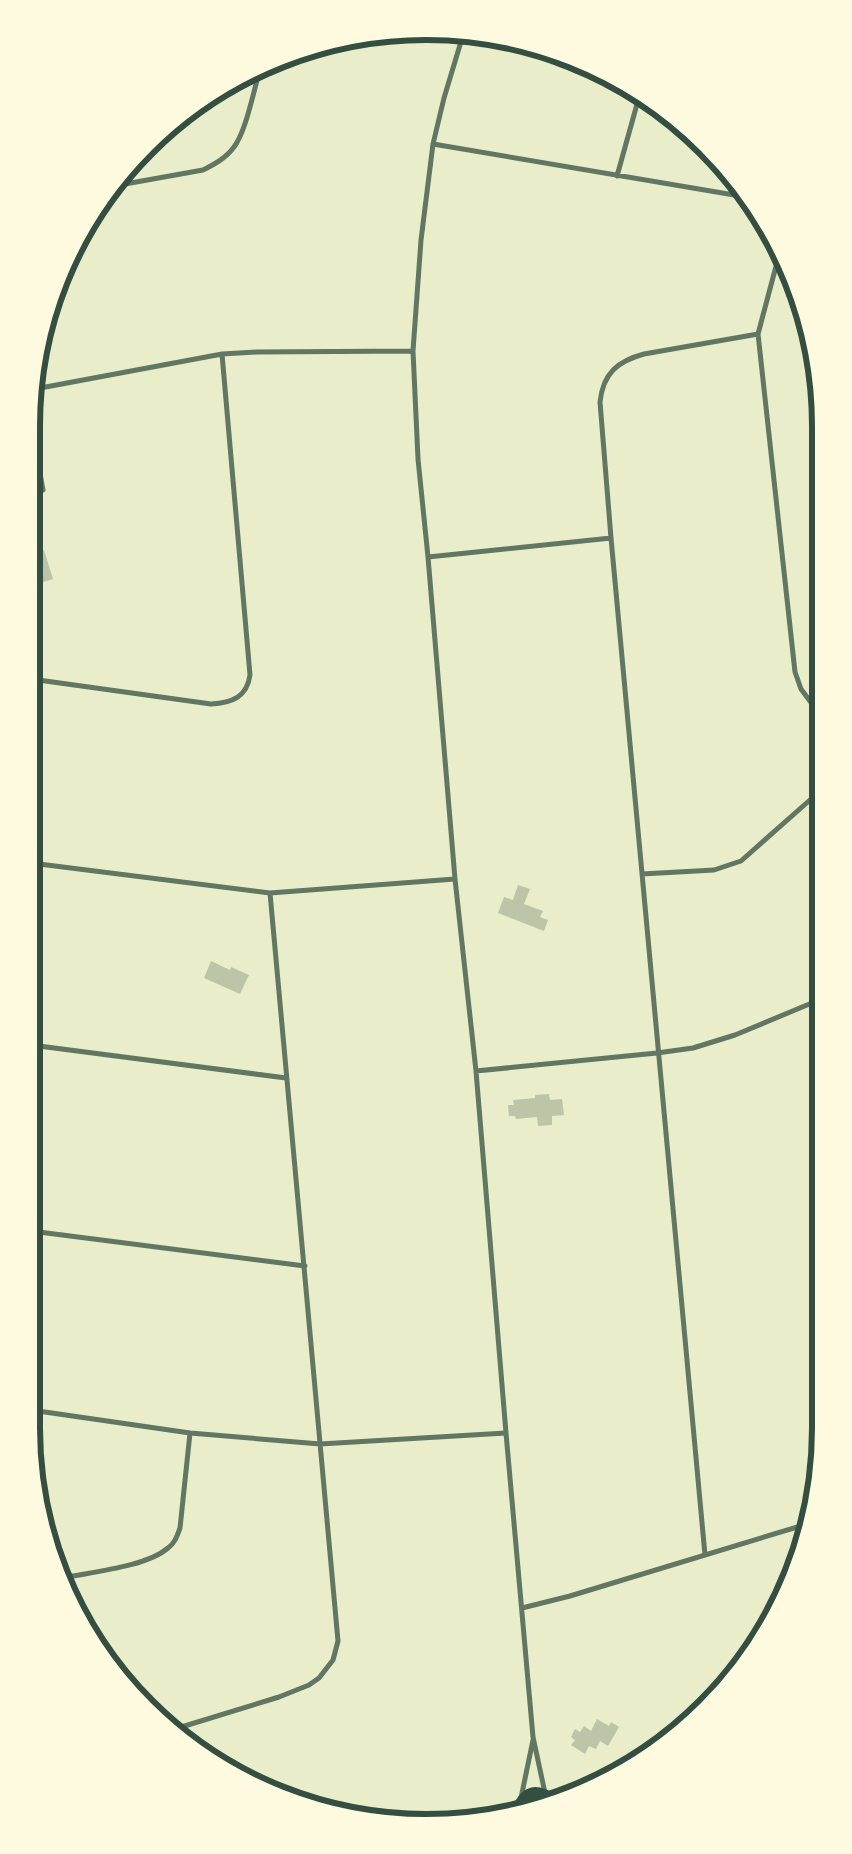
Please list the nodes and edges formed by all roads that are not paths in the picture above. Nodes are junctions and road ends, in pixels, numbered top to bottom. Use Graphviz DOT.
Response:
graph roads {
  1 [pos="461,42"];
  2 [pos="257,79"];
  3 [pos="637,103"];
  4 [pos="433,144"];
  5 [pos="617,176"];
  6 [pos="126,184"];
  7 [pos="735,195"];
  8 [pos="776,264"];
  9 [pos="758,334"];
  10 [pos="413,351"];
  11 [pos="222,354"];
  12 [pos="42,388"];
  13 [pos="40,474"];
  14 [pos="43,490"];
  15 [pos="610,538"];
  16 [pos="428,557"];
  17 [pos="40,680"];
  18 [pos="812,704"];
  19 [pos="812,798"];
  20 [pos="40,864"];
  21 [pos="642,874"];
  22 [pos="455,879"];
  23 [pos="270,893"];
  24 [pos="812,1004"];
  25 [pos="40,1046"];
  26 [pos="658,1053"];
  27 [pos="476,1071"];
  28 [pos="286,1078"];
  29 [pos="40,1233"];
  30 [pos="304,1266"];
  31 [pos="40,1411"];
  32 [pos="190,1433"];
  33 [pos="506,1433"];
  34 [pos="320,1444"];
  35 [pos="799,1526"];
  36 [pos="705,1555"];
  37 [pos="69,1577"];
  38 [pos="522,1608"];
  39 [pos="182,1727"];
  40 [pos="533,1737"];
  41 [pos="545,1793"];
  42 [pos="548,1795"];
  43 [pos="521,1798"];
  44 [pos="519,1803"];
  1 -- 4 [label="street"];
  2 -- 6 [label="street"];
  3 -- 5 [label="street"];
  4 -- 5 [label="street"];
  4 -- 10 [label="street"];
  5 -- 7 [label="street"];
  8 -- 9 [label="street"];
  9 -- 15 [label="street"];
  9 -- 18 [label="street"];
  10 -- 11 [label="street"];
  10 -- 16 [label="street"];
  11 -- 12 [label="street"];
  11 -- 17 [label="street"];
  13 -- 14 [label="street"];
  15 -- 16 [label="street"];
  15 -- 21 [label="street"];
  16 -- 22 [label="street"];
  19 -- 21 [label="street"];
  20 -- 23 [label="street"];
  21 -- 26 [label="street"];
  22 -- 23 [label="street"];
  22 -- 27 [label="street"];
  23 -- 28 [label="street"];
  24 -- 26 [label="street"];
  25 -- 28 [label="street"];
  26 -- 27 [label="street"];
  26 -- 36 [label="street"];
  27 -- 33 [label="street"];
  28 -- 30 [label="street"];
  29 -- 30 [label="street"];
  30 -- 34 [label="street"];
  31 -- 32 [label="street"];
  32 -- 34 [label="street"];
  32 -- 37 [label="street"];
  33 -- 34 [label="street"];
  33 -- 38 [label="street"];
  34 -- 39 [label="street"];
  35 -- 36 [label="street"];
  36 -- 38 [label="street"];
  38 -- 40 [label="street"];
  40 -- 41 [label="street"];
  40 -- 43 [label="street"];
  41 -- 42 [label="main road"];
  41 -- 43 [label="main road"];
  43 -- 44 [label="main road"];
}
